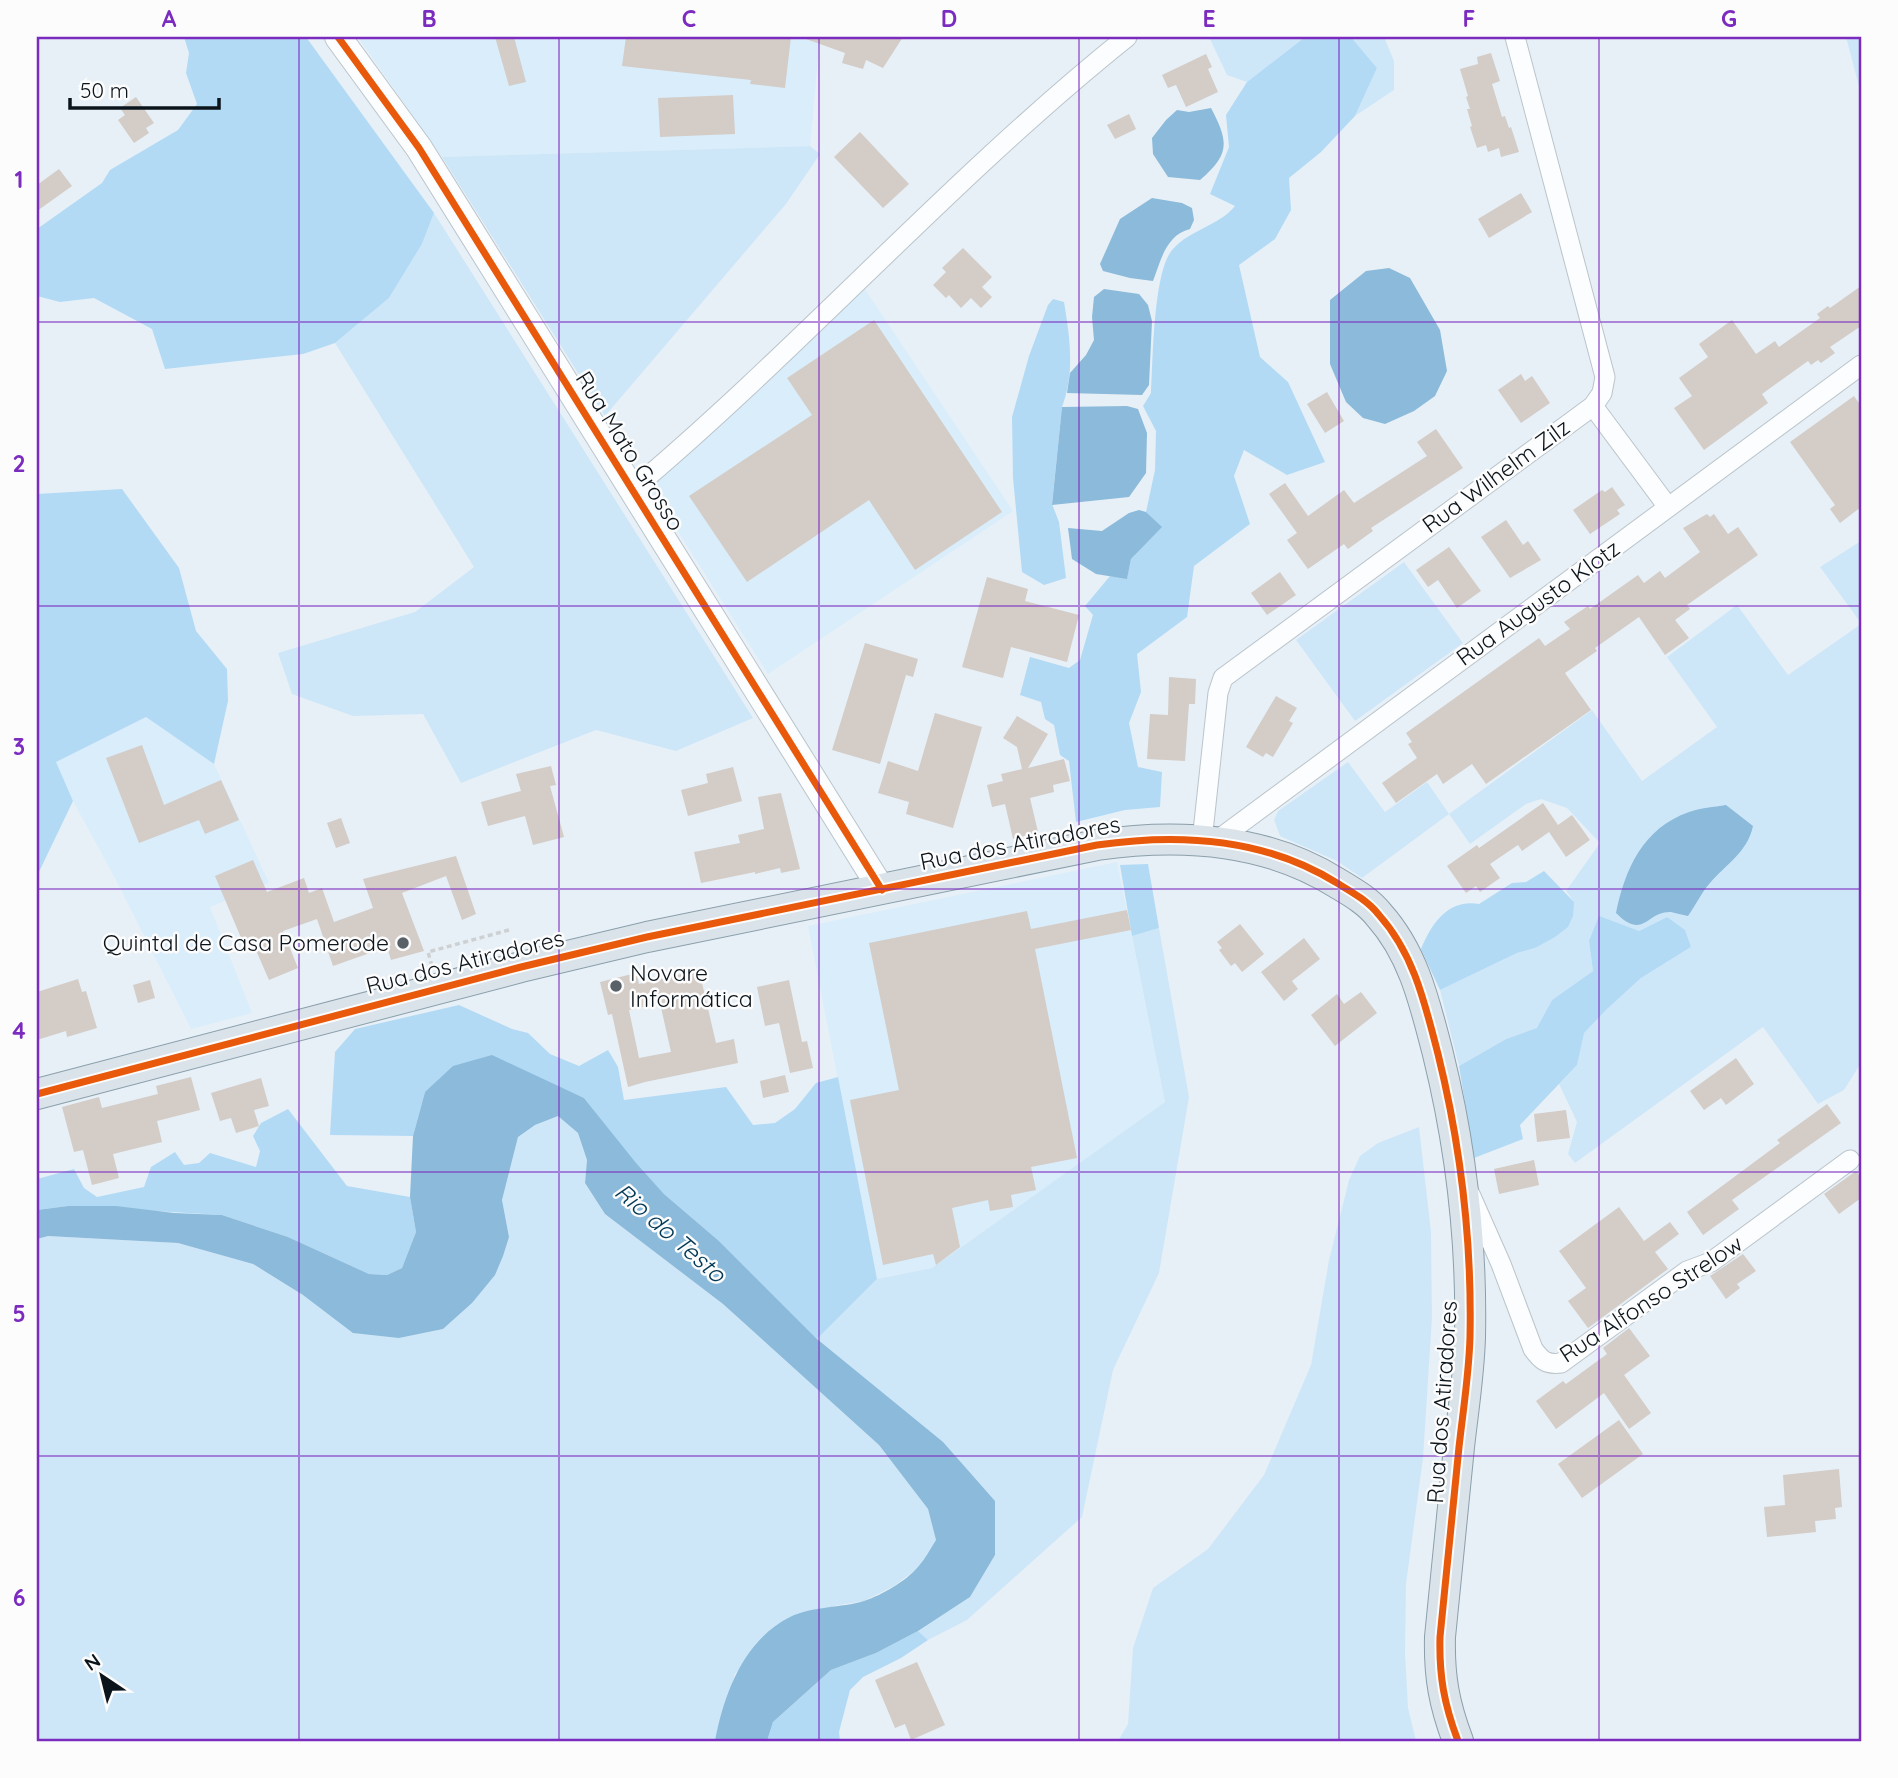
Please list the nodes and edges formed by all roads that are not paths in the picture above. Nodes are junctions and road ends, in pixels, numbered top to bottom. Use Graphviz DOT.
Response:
graph roads {
  1 [pos="338,37"];
  2 [pos="1127,37"];
  3 [pos="1515,37"];
  4 [pos="1861,365"];
  5 [pos="1593,406"];
  6 [pos="632,490"];
  7 [pos="1668,507"];
  8 [pos="1209,841"];
  9 [pos="883,890"];
  10 [pos="37,1094"];
  11 [pos="1850,1160"];
  12 [pos="1463,1180"];
  13 [pos="1458,1741"];
  1 -- 6 [label="street, Rua Mato Grosso"];
  2 -- 6 [label="street"];
  3 -- 5 [label="street, Rua Wilhelm Zilz"];
  4 -- 7 [label="street, Rua Augusto Klotz"];
  5 -- 7 [label="street"];
  5 -- 8 [label="street, Rua Wilhelm Zilz"];
  6 -- 9 [label="street, Rua Mato Grosso"];
  7 -- 8 [label="street, Rua Augusto Klotz"];
  8 -- 9 [label="main road, Rua dos Atiradores"];
  8 -- 12 [label="main road, Rua dos Atiradores"];
  9 -- 10 [label="main road, Rua dos Atiradores"];
  11 -- 12 [label="street, Rua Alfonso Strelow"];
  12 -- 13 [label="main road, Rua dos Atiradores"];
}
